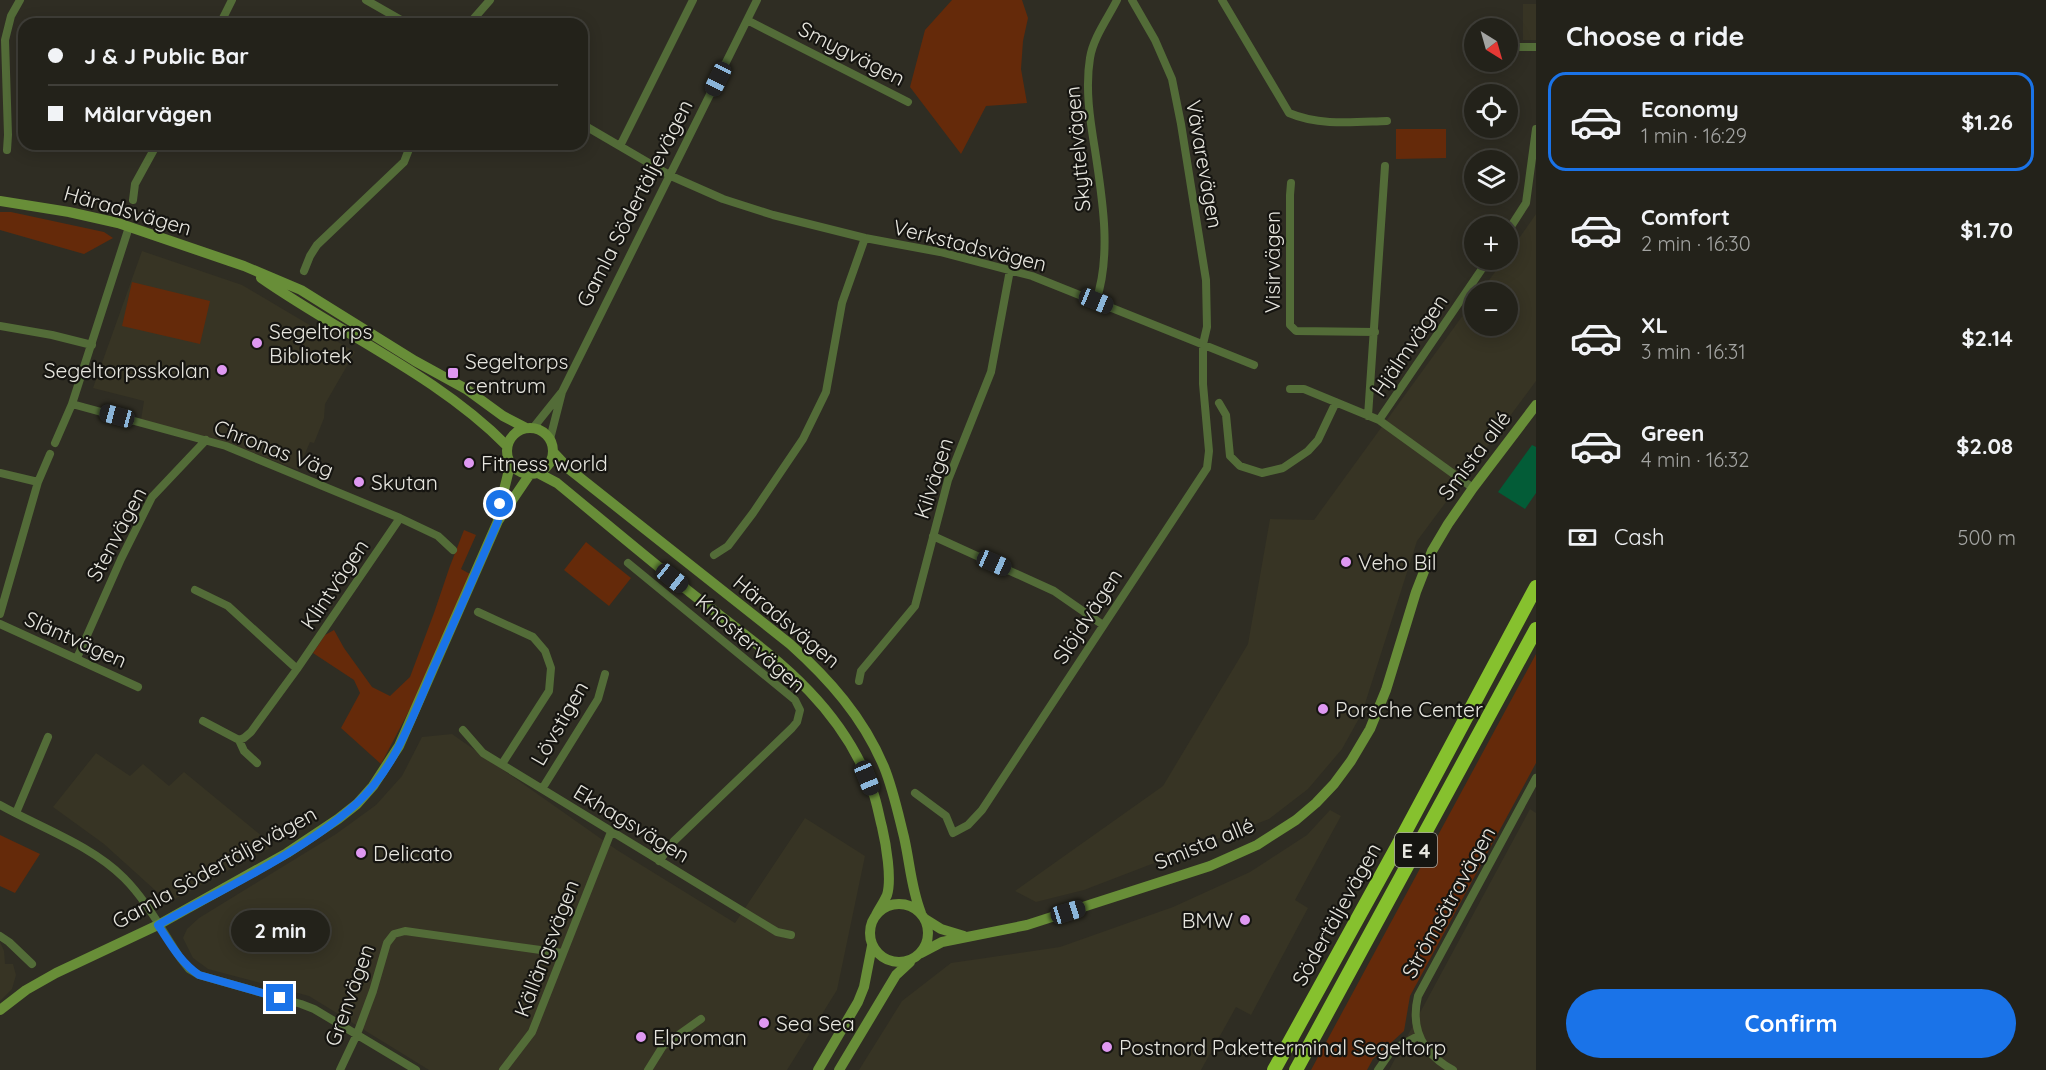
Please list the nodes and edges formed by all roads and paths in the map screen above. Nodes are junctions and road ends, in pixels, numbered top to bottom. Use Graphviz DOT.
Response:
graph roads {
  1 [pos="20,0"];
  2 [pos="232,0"];
  3 [pos="366,0"];
  4 [pos="490,0"];
  5 [pos="693,0"];
  6 [pos="757,0"];
  7 [pos="1117,0"];
  8 [pos="1132,0"];
  9 [pos="1222,0"];
  10 [pos="223,18"];
  11 [pos="398,18"];
  12 [pos="474,18"];
  13 [pos="747,20"];
  14 [pos="1518,47"];
  15 [pos="1536,47"];
  16 [pos="908,102"];
  17 [pos="1386,122"];
  18 [pos="588,127"];
  19 [pos="1536,129"];
  20 [pos="620,146"];
  21 [pos="7,150"];
  22 [pos="154,150"];
  23 [pos="409,150"];
  24 [pos="1385,166"];
  25 [pos="671,176"];
  26 [pos="1292,183"];
  27 [pos="133,200"];
  28 [pos="0,201"];
  29 [pos="1518,216"];
  30 [pos="129,226"];
  31 [pos="865,238"];
  32 [pos="244,266"];
  33 [pos="1010,270"];
  34 [pos="1481,270"];
  35 [pos="303,271"];
  36 [pos="1096,301"];
  37 [pos="0,326"];
  38 [pos="1375,332"];
  39 [pos="1203,344"];
  40 [pos="92,345"];
  41 [pos="1254,365"];
  42 [pos="1290,389"];
  43 [pos="562,392"];
  44 [pos="1336,402"];
  45 [pos="1219,403"];
  46 [pos="72,404"];
  47 [pos="1536,405"];
  48 [pos="1368,416"];
  49 [pos="1379,420"];
  50 [pos="529,428"];
  51 [pos="550,439"];
  52 [pos="206,440"];
  53 [pos="55,443"];
  54 [pos="507,446"];
  55 [pos="553,452"];
  56 [pos="50,454"];
  57 [pos="510,464"];
  58 [pos="0,473"];
  59 [pos="534,474"];
  60 [pos="38,482"];
  61 [pos="1473,488"];
  62 [pos="400,518"];
  63 [pos="498,521"];
  64 [pos="933,536"];
  65 [pos="453,549"];
  66 [pos="714,555"];
  67 [pos="628,563"];
  68 [pos="1536,587"];
  69 [pos="195,590"];
  70 [pos="478,612"];
  71 [pos="0,614"];
  72 [pos="0,624"];
  73 [pos="1103,625"];
  74 [pos="1536,629"];
  75 [pos="77,658"];
  76 [pos="297,669"];
  77 [pos="605,674"];
  78 [pos="859,681"];
  79 [pos="138,687"];
  80 [pos="203,721"];
  81 [pos="463,730"];
  82 [pos="48,737"];
  83 [pos="238,740"];
  84 [pos="256,763"];
  85 [pos="502,764"];
  86 [pos="1536,778"];
  87 [pos="542,789"];
  88 [pos="915,793"];
  89 [pos="1,808"];
  90 [pos="16,813"];
  91 [pos="611,832"];
  92 [pos="659,861"];
  93 [pos="876,915"];
  94 [pos="923,916"];
  95 [pos="158,925"];
  96 [pos="791,934"];
  97 [pos="0,936"];
  98 [pos="967,936"];
  99 [pos="872,946"];
  100 [pos="562,953"];
  101 [pos="917,957"];
  102 [pos="32,964"];
  103 [pos="0,1010"];
  104 [pos="702,1019"];
  105 [pos="357,1034"];
  106 [pos="1418,1036"];
  107 [pos="340,1070"];
  108 [pos="416,1070"];
  109 [pos="503,1070"];
  110 [pos="648,1070"];
  111 [pos="818,1070"];
  112 [pos="839,1070"];
  113 [pos="1274,1070"];
  114 [pos="1296,1070"];
  115 [pos="1378,1070"];
  116 [pos="1453,1070"];
  1 -- 21 [label="street"];
  2 -- 10 [label="street"];
  3 -- 11 [label="street"];
  4 -- 12 [label="street"];
  5 -- 20 [label="street"];
  6 -- 13 [label="street, Gamla Södertäljevägen"];
  7 -- 36 [label="street, Skyttelvägen"];
  8 -- 39 [label="street, Vävarevägen"];
  9 -- 17 [label="street"];
  13 -- 16 [label="street, Smygvägen"];
  13 -- 25 [label="street, Gamla Södertäljevägen"];
  14 -- 15 [label="street"];
  18 -- 20 [label="street, Verkstadsvägen"];
  19 -- 29 [label="street"];
  20 -- 25 [label="street, Verkstadsvägen"];
  22 -- 27 [label="street"];
  23 -- 35 [label="street"];
  24 -- 38 [label="street"];
  25 -- 31 [label="street, Verkstadsvägen"];
  25 -- 43 [label="street, Gamla Södertäljevägen"];
  26 -- 38 [label="street, Visirvägen"];
  28 -- 30 [label="street, Häradsvägen"];
  30 -- 32 [label="street, Häradsvägen"];
  30 -- 40 [label="street"];
  31 -- 33 [label="street, Verkstadsvägen"];
  31 -- 66 [label="street"];
  32 -- 50 [label="street, Häradsvägen"];
  32 -- 54 [label="street, Häradsvägen"];
  33 -- 36 [label="street, Verkstadsvägen"];
  33 -- 64 [label="street, Kilvägen"];
  34 -- 49 [label="street, Hjälmvägen"];
  36 -- 39 [label="street, Verkstadsvägen"];
  37 -- 40 [label="street"];
  38 -- 48 [label="street"];
  39 -- 41 [label="street, Verkstadsvägen"];
  39 -- 73 [label="street, Slöjdvägen"];
  40 -- 46 [label="street"];
  42 -- 44 [label="street"];
  43 -- 50 [label="street, Gamla Södertäljevägen"];
  43 -- 51 [label="street, Gamla Södertäljevägen"];
  44 -- 45 [label="street"];
  44 -- 48 [label="street"];
  46 -- 52 [label="street, Chronas Väg"];
  46 -- 53 [label="street"];
  47 -- 61 [label="street, Smista allé"];
  48 -- 49 [label="street"];
  49 -- 61 [label="street"];
  50 -- 51 [label="street"];
  50 -- 54 [label="street"];
  51 -- 55 [label="street"];
  52 -- 62 [label="street, Chronas Väg"];
  52 -- 75 [label="street, Stenvägen"];
  54 -- 57 [label="street"];
  55 -- 59 [label="street"];
  55 -- 94 [label="street, Häradsvägen"];
  56 -- 60 [label="street"];
  57 -- 59 [label="street"];
  57 -- 63 [label="street, Gamla Södertäljevägen"];
  58 -- 60 [label="street"];
  59 -- 63 [label="street, Gamla Södertäljevägen"];
  59 -- 93 [label="street, Häradsvägen"];
  60 -- 71 [label="street"];
  61 -- 98 [label="street, Smista allé"];
  62 -- 65 [label="street, Chronas Väg"];
  62 -- 76 [label="street, Klintvägen"];
  63 -- 95 [label="street, Gamla Södertäljevägen"];
  64 -- 73 [label="street"];
  64 -- 78 [label="street, Kilvägen"];
  67 -- 92 [label="street, Knostervägen"];
  68 -- 113 [label="highway, Södertäljevägen / E 4"];
  69 -- 76 [label="street"];
  70 -- 85 [label="street"];
  72 -- 75 [label="street, Släntvägen"];
  73 -- 88 [label="street, Slöjdvägen"];
  74 -- 114 [label="highway, Södertäljevägen / E 4"];
  75 -- 79 [label="street, Släntvägen"];
  76 -- 83 [label="street, Klintvägen"];
  77 -- 87 [label="street, Lövstigen"];
  80 -- 83 [label="street"];
  81 -- 85 [label="street, Ekhagsvägen"];
  82 -- 90 [label="street"];
  83 -- 84 [label="street"];
  85 -- 87 [label="street, Ekhagsvägen"];
  86 -- 106 [label="street, Strömsätravägen"];
  87 -- 91 [label="street, Ekhagsvägen"];
  89 -- 90 [label="street"];
  90 -- 95 [label="street"];
  91 -- 92 [label="street, Ekhagsvägen"];
  91 -- 100 [label="street, Källängsvägen"];
  92 -- 96 [label="street, Ekhagsvägen"];
  93 -- 94 [label="street"];
  93 -- 99 [label="street"];
  94 -- 98 [label="street, Smista allé"];
  94 -- 101 [label="street"];
  95 -- 103 [label="street, Gamla Södertäljevägen"];
  95 -- 105 [label="street"];
  97 -- 102 [label="street"];
  98 -- 101 [label="street, Smista allé"];
  99 -- 101 [label="street"];
  99 -- 111 [label="street"];
  100 -- 105 [label="street, Grenvägen"];
  100 -- 109 [label="street, Källängsvägen"];
  101 -- 112 [label="street"];
  104 -- 110 [label="street"];
  105 -- 107 [label="street, Grenvägen"];
  105 -- 108 [label="street"];
  106 -- 115 [label="street"];
  106 -- 116 [label="street"];
}
